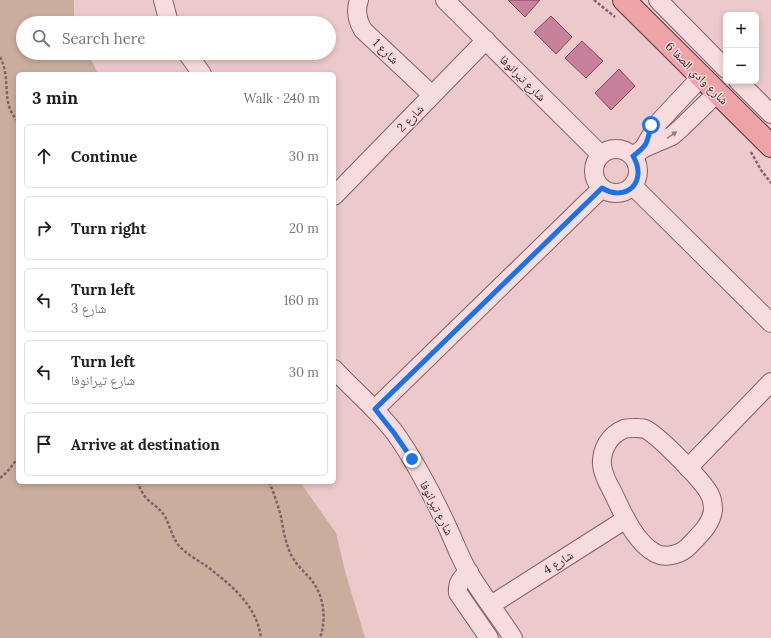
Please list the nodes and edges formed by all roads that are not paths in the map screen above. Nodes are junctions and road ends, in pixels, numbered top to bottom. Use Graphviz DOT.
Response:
graph roads {
  1 [pos="163,0"];
  2 [pos="359,0"];
  3 [pos="445,0"];
  4 [pos="624,0"];
  5 [pos="658,0"];
  6 [pos="167,16"];
  7 [pos="486,40"];
  8 [pos="192,60"];
  9 [pos="723,66"];
  10 [pos="201,72"];
  11 [pos="701,77"];
  12 [pos="741,84"];
  13 [pos="717,93"];
  14 [pos="432,96"];
  15 [pos="681,99"];
  16 [pos="696,114"];
  17 [pos="771,114"];
  18 [pos="771,146"];
  19 [pos="641,148"];
  20 [pos="601,155"];
  21 [pos="633,186"];
  22 [pos="602,188"];
  23 [pos="336,194"];
  24 [pos="771,323"];
  25 [pos="336,372"];
  26 [pos="771,382"];
  27 [pos="375,409"];
  28 [pos="688,468"];
  29 [pos="626,519"];
  30 [pos="469,572"];
  31 [pos="491,605"];
  32 [pos="489,638"];
  33 [pos="513,638"];
  1 -- 6 [label="street"];
  2 -- 14 [label="street, شارع 1"];
  3 -- 7 [label="street, شارع تيرانوفا"];
  4 -- 11 [label="main road, شارع وادي الصفا 6"];
  5 -- 9 [label="street"];
  7 -- 14 [label="street, شارع 2"];
  7 -- 20 [label="street, شارع تيرانوفا"];
  8 -- 10 [label="street"];
  11 -- 13 [label="main road, شارع وادي الصفا 6"];
  11 -- 15 [label="street"];
  12 -- 17 [label="street"];
  13 -- 16 [label="street"];
  13 -- 18 [label="main road, شارع وادي الصفا 6"];
  14 -- 23 [label="street, شارع 2"];
  15 -- 16 [label="street"];
  15 -- 19 [label="street"];
  19 -- 16 [label="street, one-way"];
  19 -- 20 [label="street"];
  19 -- 21 [label="street"];
  20 -- 22 [label="street"];
  21 -- 22 [label="street"];
  21 -- 24 [label="street"];
  22 -- 27 [label="street"];
  25 -- 27 [label="street, شارع تيرانوفا"];
  26 -- 28 [label="street"];
  27 -- 30 [label="street, شارع تيرانوفا"];
  28 -- 29 [label="street"];
  28 -- 29 [label="street"];
  29 -- 31 [label="street, شارع 4"];
  30 -- 31 [label="street, شارع تيرانوفا"];
  30 -- 32 [label="street"];
  31 -- 33 [label="street, شارع تيرانوفا"];
}
